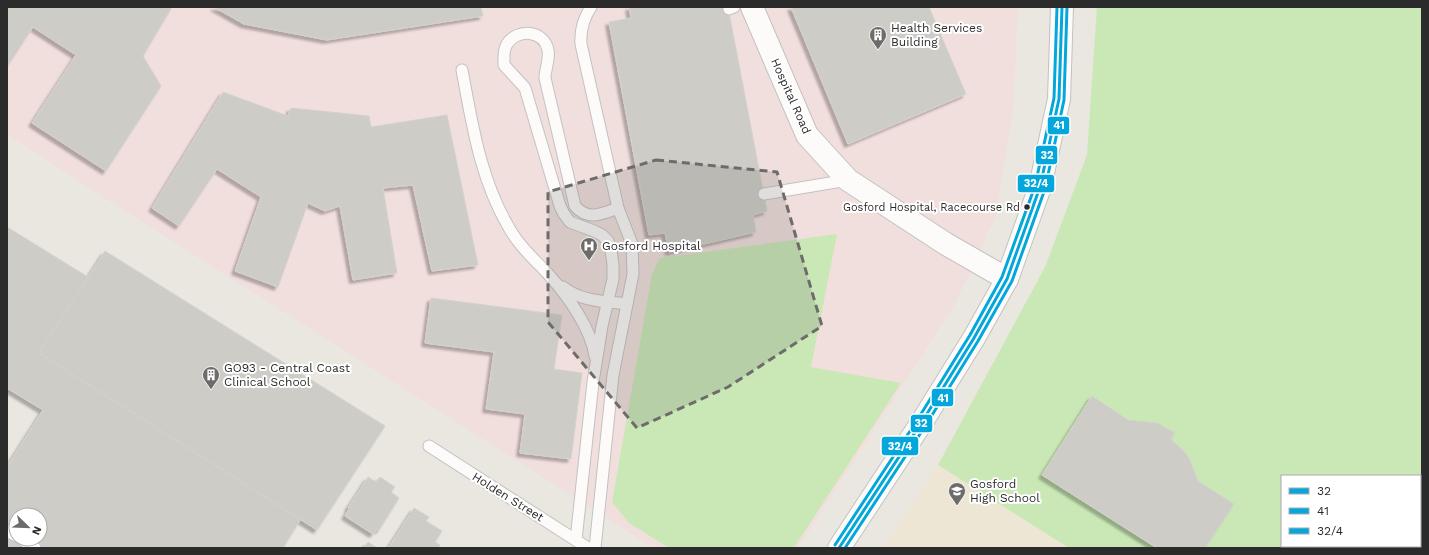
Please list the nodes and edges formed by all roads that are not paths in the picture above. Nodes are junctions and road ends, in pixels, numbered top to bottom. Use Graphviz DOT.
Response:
graph roads {
  1 [pos="591,7"];
  2 [pos="752,7"];
  3 [pos="1062,7"];
  4 [pos="462,70"];
  5 [pos="848,180"];
  6 [pos="764,194"];
  7 [pos="618,208"];
  8 [pos="550,277"];
  9 [pos="1007,279"];
  10 [pos="608,301"];
  11 [pos="627,304"];
  12 [pos="593,382"];
  13 [pos="429,446"];
  14 [pos="576,540"];
  15 [pos="588,548"];
  16 [pos="595,548"];
  17 [pos="839,548"];
  1 -- 7 [label="lane"];
  2 -- 5 [label="main road, Hospital Road"];
  3 -- 9 [label="main road"];
  4 -- 8 [label="lane"];
  5 -- 6 [label="lane"];
  5 -- 9 [label="main road, Hospital Road"];
  7 -- 10 [label="lane"];
  7 -- 11 [label="lane"];
  8 -- 10 [label="lane"];
  8 -- 12 [label="lane"];
  9 -- 17 [label="main road"];
  10 -- 11 [label="lane"];
  10 -- 12 [label="lane"];
  11 -- 16 [label="lane"];
  12 -- 14 [label="lane"];
  13 -- 14 [label="lane, Holden Street"];
  14 -- 15 [label="lane, Holden Street"];
}
